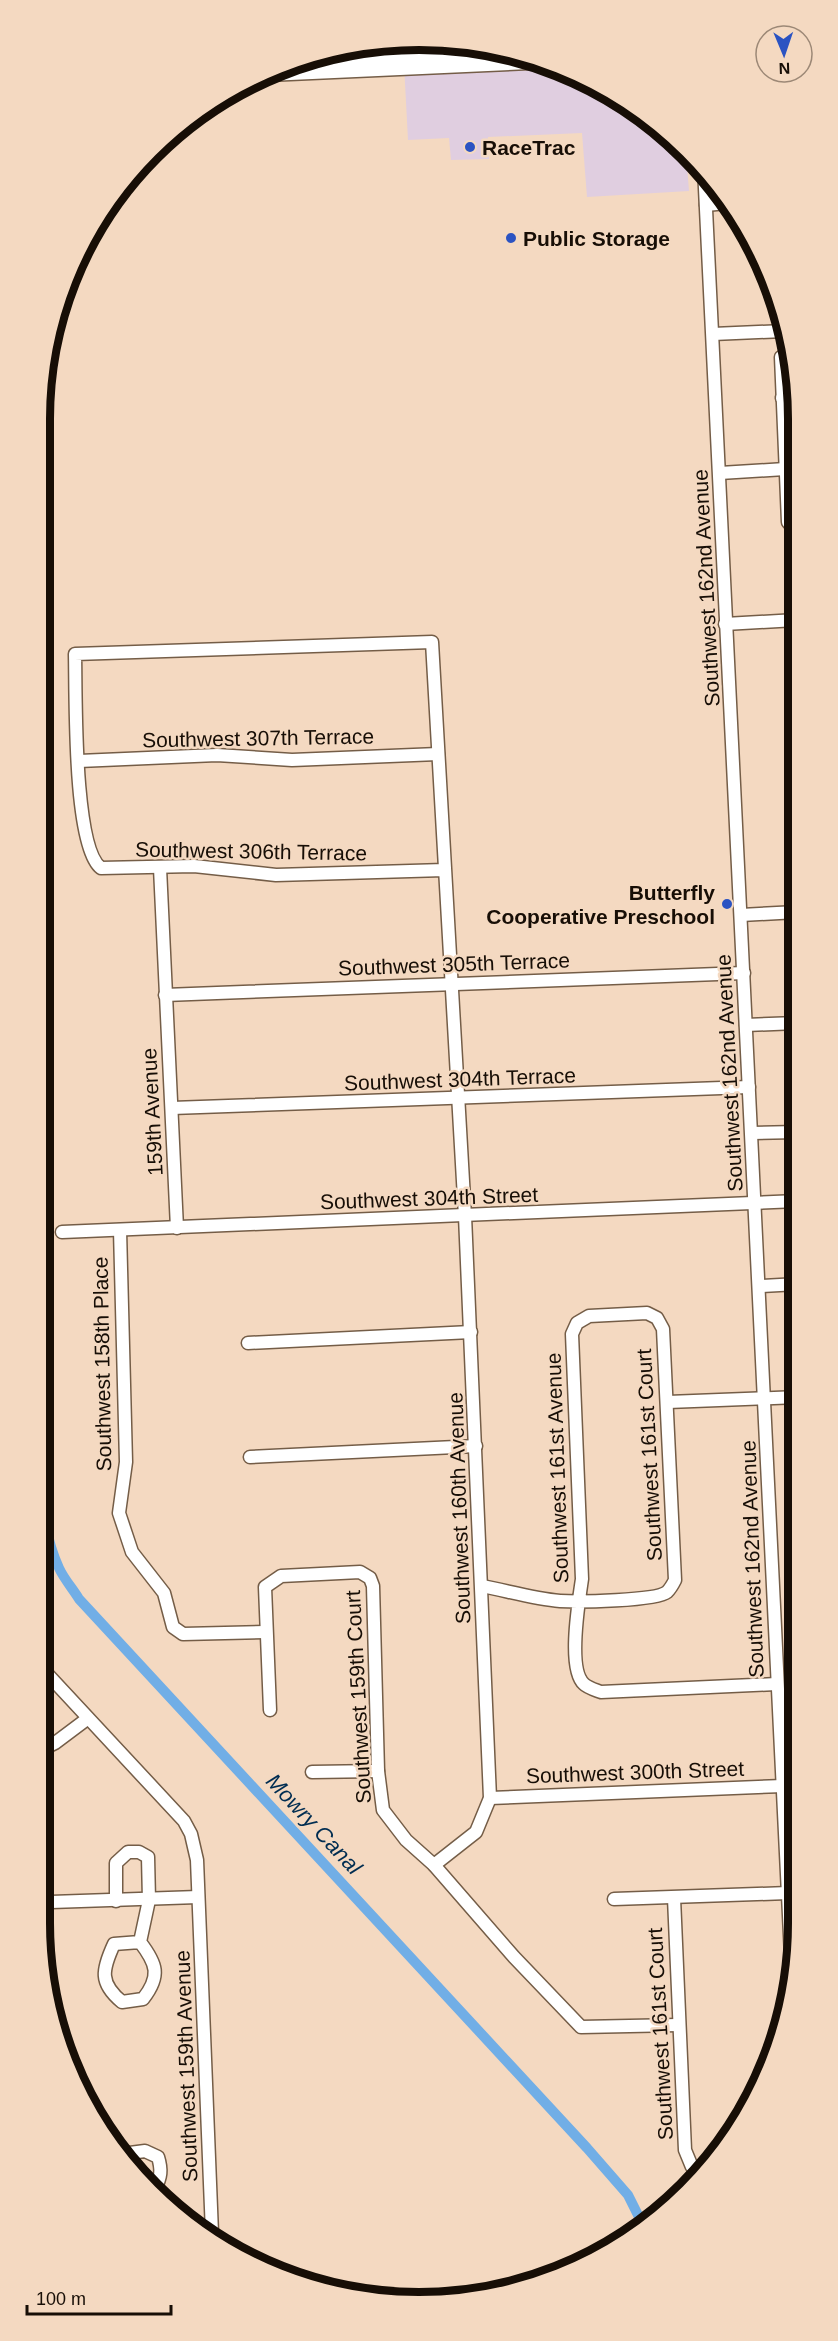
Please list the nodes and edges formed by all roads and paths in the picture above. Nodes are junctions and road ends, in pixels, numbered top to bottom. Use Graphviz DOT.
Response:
graph roads {
  1 [pos="466,53"];
  2 [pos="344,58"];
  3 [pos="410,60"];
  4 [pos="509,61"];
  5 [pos="294,72"];
  6 [pos="705,185"];
  7 [pos="719,204"];
  8 [pos="706,205"];
  9 [pos="778,331"];
  10 [pos="713,334"];
  11 [pos="781,357"];
  12 [pos="782,398"];
  13 [pos="788,398"];
  14 [pos="785,469"];
  15 [pos="720,473"];
  16 [pos="788,522"];
  17 [pos="788,620"];
  18 [pos="726,624"];
  19 [pos="438,754"];
  20 [pos="79,761"];
  21 [pos="160,868"];
  22 [pos="444,870"];
  23 [pos="788,912"];
  24 [pos="741,915"];
  25 [pos="744,973"];
  26 [pos="453,984"];
  27 [pos="165,995"];
  28 [pos="788,1023"];
  29 [pos="746,1025"];
  30 [pos="749,1087"];
  31 [pos="458,1099"];
  32 [pos="172,1108"];
  33 [pos="788,1132"];
  34 [pos="752,1133"];
  35 [pos="788,1201"];
  36 [pos="755,1203"];
  37 [pos="465,1216"];
  38 [pos="177,1228"];
  39 [pos="120,1230"];
  40 [pos="62,1232"];
  41 [pos="788,1285"];
  42 [pos="760,1286"];
  43 [pos="657,1318"];
  44 [pos="471,1332"];
  45 [pos="248,1343"];
  46 [pos="788,1397"];
  47 [pos="765,1398"];
  48 [pos="668,1402"];
  49 [pos="476,1446"];
  50 [pos="250,1457"];
  51 [pos="482,1586"];
  52 [pos="579,1600"];
  53 [pos="265,1632"];
  54 [pos="50,1677"];
  55 [pos="777,1684"];
  56 [pos="270,1710"];
  57 [pos="87,1719"];
  58 [pos="50,1745"];
  59 [pos="378,1770"];
  60 [pos="312,1772"];
  61 [pos="783,1786"];
  62 [pos="490,1798"];
  63 [pos="434,1865"];
  64 [pos="788,1893"];
  65 [pos="198,1897"];
  66 [pos="674,1898"];
  67 [pos="614,1899"];
  68 [pos="149,1900"];
  69 [pos="50,1901"];
  70 [pos="116,1901"];
  71 [pos="140,1942"];
  72 [pos="678,2025"];
  73 [pos="131,2153"];
  74 [pos="696,2168"];
  75 [pos="158,2183"];
  76 [pos="212,2227"];
  1 -- 3 [label="main road"];
  2 -- 3 [label="main road"];
  3 -- 4 [label="main road"];
  3 -- 5 [label="main road"];
  6 -- 8 [label="street, Southwest 162nd Avenue"];
  7 -- 8 [label="street"];
  8 -- 10 [label="street, Southwest 162nd Avenue"];
  9 -- 10 [label="street"];
  10 -- 15 [label="street, Southwest 162nd Avenue"];
  11 -- 12 [label="street"];
  12 -- 13 [label="street"];
  12 -- 14 [label="street"];
  14 -- 15 [label="street"];
  14 -- 16 [label="street"];
  15 -- 18 [label="street, Southwest 162nd Avenue"];
  17 -- 18 [label="street"];
  18 -- 24 [label="street, Southwest 162nd Avenue"];
  19 -- 20 [label="street, Southwest 307th Terrace"];
  19 -- 20 [label="street"];
  19 -- 22 [label="street"];
  20 -- 21 [label="street, Southwest 306th Terrace"];
  21 -- 22 [label="street, Southwest 306th Terrace"];
  21 -- 27 [label="street"];
  22 -- 26 [label="street"];
  23 -- 24 [label="street"];
  24 -- 25 [label="street, Southwest 162nd Avenue"];
  25 -- 26 [label="street, Southwest 305th Terrace"];
  25 -- 29 [label="street, Southwest 162nd Avenue"];
  26 -- 27 [label="street, Southwest 305th Terrace"];
  26 -- 31 [label="street, Southwest 160th Avenue"];
  27 -- 32 [label="street, 159th Avenue"];
  28 -- 29 [label="street"];
  29 -- 30 [label="street, Southwest 162nd Avenue"];
  30 -- 31 [label="street, Southwest 304th Terrace"];
  30 -- 34 [label="street, Southwest 162nd Avenue"];
  31 -- 32 [label="street, Southwest 304th Terrace"];
  31 -- 37 [label="street, Southwest 160th Avenue"];
  32 -- 38 [label="street, 159th Avenue"];
  33 -- 34 [label="street"];
  34 -- 36 [label="street, Southwest 162nd Avenue"];
  35 -- 36 [label="street, Southwest 304th Street"];
  36 -- 37 [label="street, Southwest 304th Street"];
  36 -- 42 [label="street, Southwest 162nd Avenue"];
  37 -- 38 [label="street, Southwest 304th Street"];
  37 -- 44 [label="street, Southwest 160th Avenue"];
  38 -- 39 [label="street, Southwest 304th Street"];
  39 -- 40 [label="street, Southwest 304th Street"];
  39 -- 53 [label="street, Southwest 158th Place"];
  41 -- 42 [label="street"];
  42 -- 47 [label="street, Southwest 162nd Avenue"];
  43 -- 48 [label="street, Southwest 161st Court"];
  43 -- 52 [label="street, Southwest 161st Avenue"];
  44 -- 45 [label="street"];
  44 -- 49 [label="street, Southwest 160th Avenue"];
  46 -- 47 [label="street"];
  47 -- 48 [label="street"];
  47 -- 55 [label="street, Southwest 162nd Avenue"];
  48 -- 52 [label="street, Southwest 161st Court"];
  49 -- 50 [label="street"];
  49 -- 51 [label="street, Southwest 160th Avenue"];
  51 -- 52 [label="street"];
  51 -- 62 [label="street, Southwest 160th Avenue"];
  52 -- 55 [label="street, Southwest 161st Avenue"];
  53 -- 56 [label="street"];
  53 -- 59 [label="street, Southwest 159th Court"];
  54 -- 57 [label="street, Southwest 159th Avenue"];
  55 -- 61 [label="street, Southwest 162nd Avenue"];
  57 -- 58 [label="street"];
  57 -- 65 [label="street, Southwest 159th Avenue"];
  59 -- 60 [label="street"];
  59 -- 63 [label="street, Southwest 159th Court"];
  61 -- 62 [label="street, Southwest 300th Street"];
  61 -- 64 [label="street, Southwest 162nd Avenue"];
  62 -- 63 [label="street"];
  63 -- 72 [label="street, Southwest 159th Court"];
  64 -- 66 [label="street"];
  65 -- 68 [label="street"];
  65 -- 76 [label="street, Southwest 159th Avenue"];
  66 -- 67 [label="street"];
  66 -- 72 [label="street, Southwest 161st Court"];
  68 -- 70 [label="street"];
  68 -- 70 [label="street"];
  68 -- 71 [label="street"];
  69 -- 70 [label="street"];
  71 -- 71 [label="street"];
  72 -- 74 [label="street, Southwest 161st Court"];
  73 -- 75 [label="street"];
}
